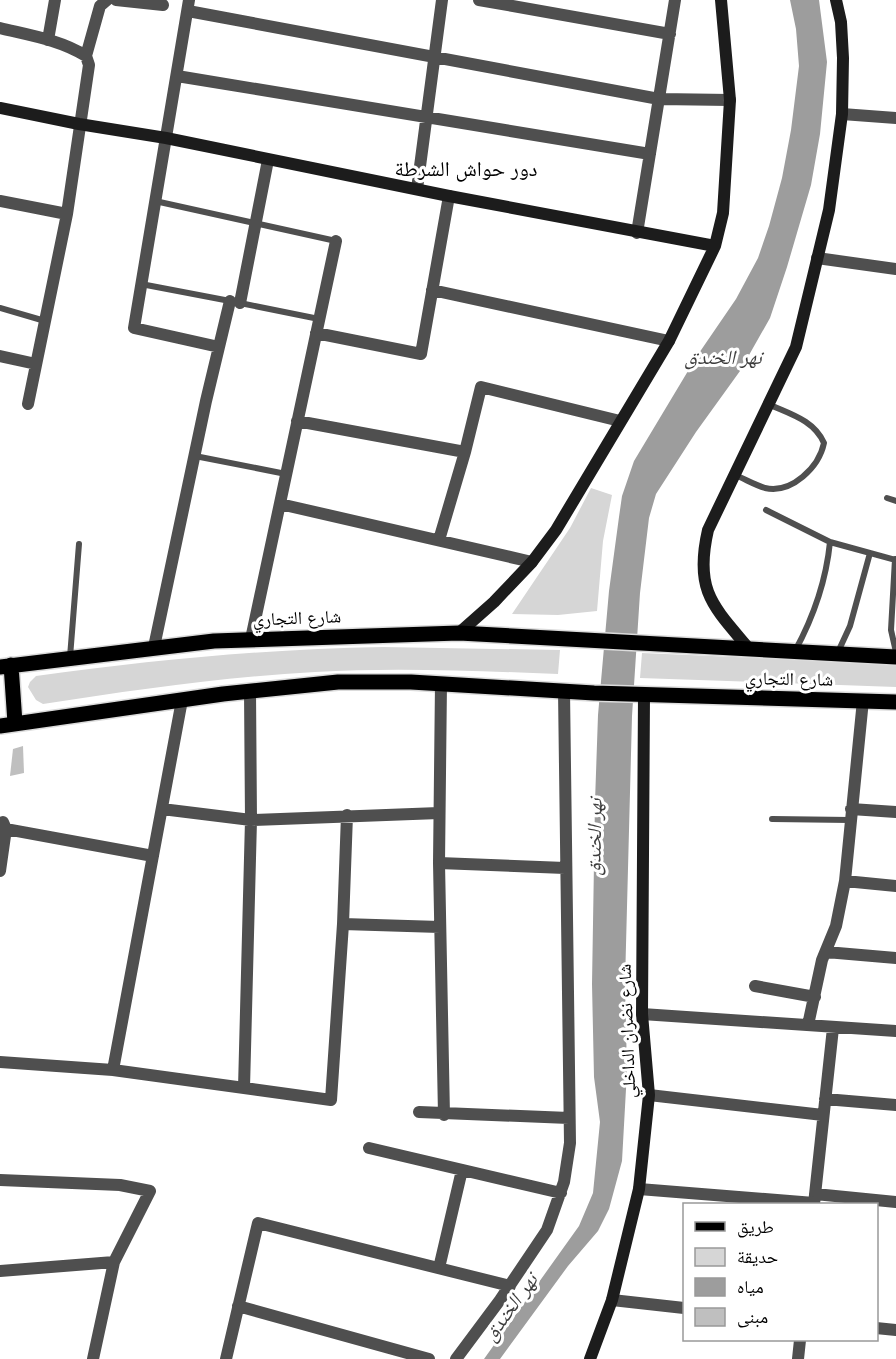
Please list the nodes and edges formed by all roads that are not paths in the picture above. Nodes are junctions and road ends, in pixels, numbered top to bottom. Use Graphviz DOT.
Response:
graph roads {
  1 [pos="55,0"];
  2 [pos="107,0"];
  3 [pos="116,0"];
  4 [pos="442,0"];
  5 [pos="479,0"];
  6 [pos="554,0"];
  7 [pos="675,0"];
  8 [pos="721,0"];
  9 [pos="836,0"];
  10 [pos="164,5"];
  11 [pos="188,6"];
  12 [pos="552,13"];
  13 [pos="0,28"];
  14 [pos="670,34"];
  15 [pos="48,40"];
  16 [pos="86,56"];
  17 [pos="434,57"];
  18 [pos="177,76"];
  19 [pos="659,99"];
  20 [pos="730,100"];
  21 [pos="0,108"];
  22 [pos="842,114"];
  23 [pos="426,117"];
  24 [pos="896,118"];
  25 [pos="80,124"];
  26 [pos="166,138"];
  27 [pos="650,154"];
  28 [pos="268,160"];
  29 [pos="417,189"];
  30 [pos="449,196"];
  31 [pos="0,201"];
  32 [pos="155,201"];
  33 [pos="67,214"];
  34 [pos="257,224"];
  35 [pos="637,233"];
  36 [pos="336,241"];
  37 [pos="715,246"];
  38 [pos="817,258"];
  39 [pos="896,268"];
  40 [pos="141,284"];
  41 [pos="432,290"];
  42 [pos="235,302"];
  43 [pos="0,308"];
  44 [pos="319,319"];
  45 [pos="45,321"];
  46 [pos="316,333"];
  47 [pos="669,341"];
  48 [pos="219,348"];
  49 [pos="0,356"];
  50 [pos="36,363"];
  51 [pos="27,404"];
  52 [pos="768,404"];
  53 [pos="297,421"];
  54 [pos="620,421"];
  55 [pos="465,452"];
  56 [pos="194,456"];
  57 [pos="286,474"];
  58 [pos="735,475"];
  59 [pos="887,498"];
  60 [pos="896,501"];
  61 [pos="280,504"];
  62 [pos="766,510"];
  63 [pos="439,540"];
  64 [pos="830,542"];
  65 [pos="78,544"];
  66 [pos="870,553"];
  67 [pos="895,560"];
  68 [pos="532,562"];
  69 [pos="459,633"];
  70 [pos="251,639"];
  71 [pos="154,647"];
  72 [pos="750,650"];
  73 [pos="794,652"];
  74 [pos="896,652"];
  75 [pos="836,654"];
  76 [pos="70,657"];
  77 [pos="896,657"];
  78 [pos="6,666"];
  79 [pos="441,683"];
  80 [pos="250,691"];
  81 [pos="564,691"];
  82 [pos="644,695"];
  83 [pos="182,700"];
  84 [pos="863,700"];
  85 [pos="896,702"];
  86 [pos="8,725"];
  87 [pos="162,809"];
  88 [pos="896,812"];
  89 [pos="439,813"];
  90 [pos="851,814"];
  91 [pos="347,815"];
  92 [pos="771,819"];
  93 [pos="251,820"];
  94 [pos="2,826"];
  95 [pos="153,856"];
  96 [pos="439,863"];
  97 [pos="566,868"];
  98 [pos="0,871"];
  99 [pos="845,881"];
  100 [pos="896,886"];
  101 [pos="343,924"];
  102 [pos="440,927"];
  103 [pos="826,952"];
  104 [pos="896,958"];
  105 [pos="755,986"];
  106 [pos="815,997"];
  107 [pos="642,1014"];
  108 [pos="808,1024"];
  109 [pos="833,1028"];
  110 [pos="896,1031"];
  111 [pos="0,1062"];
  112 [pos="113,1070"];
  113 [pos="244,1088"];
  114 [pos="649,1095"];
  115 [pos="825,1099"];
  116 [pos="896,1105"];
  117 [pos="418,1112"];
  118 [pos="444,1115"];
  119 [pos="824,1115"];
  120 [pos="569,1118"];
  121 [pos="369,1148"];
  122 [pos="462,1170"];
  123 [pos="0,1180"];
  124 [pos="639,1189"];
  125 [pos="561,1193"];
  126 [pos="814,1201"];
  127 [pos="896,1202"];
  128 [pos="114,1262"];
  129 [pos="438,1268"];
  130 [pos="0,1271"];
  131 [pos="510,1286"];
  132 [pos="612,1300"];
  133 [pos="238,1306"];
  134 [pos="683,1308"];
  135 [pos="878,1328"];
  136 [pos="896,1330"];
  137 [pos="800,1341"];
  138 [pos="93,1359"];
  139 [pos="226,1359"];
  140 [pos="429,1359"];
  141 [pos="456,1359"];
  142 [pos="590,1359"];
  143 [pos="798,1359"];
  1 -- 15 [label="street"];
  2 -- 16 [label="street"];
  3 -- 10 [label="street"];
  4 -- 17 [label="street"];
  5 -- 12 [label="street"];
  6 -- 12 [label="street"];
  7 -- 14 [label="street"];
  8 -- 20 [label="main road"];
  9 -- 22 [label="main road"];
  11 -- 17 [label="street"];
  11 -- 18 [label="street"];
  12 -- 14 [label="street"];
  13 -- 15 [label="street"];
  14 -- 19 [label="street"];
  15 -- 16 [label="street"];
  16 -- 25 [label="street"];
  17 -- 19 [label="street"];
  17 -- 23 [label="street"];
  18 -- 23 [label="street"];
  18 -- 26 [label="street"];
  19 -- 20 [label="street"];
  19 -- 27 [label="street"];
  20 -- 37 [label="main road"];
  21 -- 25 [label="main road"];
  22 -- 24 [label="street"];
  22 -- 38 [label="main road"];
  23 -- 27 [label="street"];
  23 -- 29 [label="street"];
  25 -- 26 [label="main road"];
  25 -- 33 [label="street"];
  26 -- 28 [label="main road"];
  26 -- 32 [label="street"];
  27 -- 35 [label="street"];
  28 -- 29 [label="main road"];
  28 -- 34 [label="street"];
  29 -- 30 [label="main road"];
  30 -- 35 [label="main road"];
  30 -- 41 [label="street"];
  31 -- 33 [label="street"];
  32 -- 34 [label="lane"];
  32 -- 40 [label="street"];
  33 -- 45 [label="street"];
  34 -- 36 [label="lane"];
  34 -- 42 [label="street"];
  35 -- 37 [label="main road"];
  36 -- 44 [label="street"];
  37 -- 47 [label="main road"];
  38 -- 39 [label="street"];
  38 -- 52 [label="main road"];
  40 -- 42 [label="lane"];
  40 -- 48 [label="street"];
  41 -- 46 [label="street"];
  41 -- 47 [label="street"];
  42 -- 44 [label="lane"];
  42 -- 48 [label="street"];
  43 -- 45 [label="lane"];
  44 -- 46 [label="street"];
  45 -- 50 [label="street"];
  46 -- 53 [label="street"];
  47 -- 54 [label="main road"];
  48 -- 56 [label="street"];
  49 -- 50 [label="street"];
  50 -- 51 [label="street"];
  52 -- 58 [label="main road"];
  52 -- 58 [label="lane"];
  53 -- 55 [label="street"];
  53 -- 57 [label="street"];
  54 -- 55 [label="street"];
  54 -- 68 [label="main road"];
  55 -- 63 [label="street"];
  56 -- 57 [label="lane"];
  56 -- 71 [label="street"];
  57 -- 61 [label="street"];
  58 -- 72 [label="main road"];
  59 -- 60 [label="lane"];
  61 -- 63 [label="street"];
  61 -- 70 [label="street"];
  62 -- 64 [label="lane"];
  63 -- 68 [label="street"];
  64 -- 66 [label="lane"];
  64 -- 73 [label="lane"];
  65 -- 76 [label="lane"];
  66 -- 67 [label="lane"];
  66 -- 75 [label="lane"];
  67 -- 74 [label="lane"];
  68 -- 69 [label="main road"];
  69 -- 70 [label="main road, شارع التجاري"];
  69 -- 72 [label="main road, شارع التجاري"];
  70 -- 71 [label="main road, شارع التجاري"];
  71 -- 76 [label="main road, شارع التجاري"];
  72 -- 73 [label="main road, شارع التجاري"];
  73 -- 75 [label="main road, شارع التجاري"];
  75 -- 77 [label="main road, شارع التجاري"];
  76 -- 78 [label="main road, شارع التجاري"];
  78 -- 86 [label="main road"];
  79 -- 80 [label="main road"];
  79 -- 81 [label="main road"];
  79 -- 89 [label="street"];
  80 -- 83 [label="main road"];
  80 -- 93 [label="street"];
  81 -- 82 [label="main road, شارع التجاري"];
  81 -- 97 [label="street"];
  82 -- 84 [label="main road, شارع التجاري"];
  82 -- 107 [label="main road, شارع نضران الداخلي"];
  83 -- 86 [label="main road"];
  83 -- 87 [label="street"];
  84 -- 85 [label="main road, شارع التجاري"];
  84 -- 90 [label="street"];
  87 -- 93 [label="street"];
  87 -- 95 [label="street"];
  88 -- 90 [label="street"];
  89 -- 91 [label="street"];
  89 -- 96 [label="street"];
  90 -- 92 [label="lane"];
  90 -- 99 [label="street"];
  91 -- 93 [label="street"];
  91 -- 101 [label="street"];
  93 -- 113 [label="street"];
  94 -- 95 [label="street"];
  94 -- 98 [label="street"];
  95 -- 112 [label="street"];
  96 -- 97 [label="street"];
  96 -- 102 [label="street"];
  97 -- 120 [label="street"];
  99 -- 100 [label="street"];
  99 -- 103 [label="street"];
  101 -- 102 [label="street"];
  101 -- 113 [label="street"];
  102 -- 118 [label="street"];
  103 -- 104 [label="street"];
  103 -- 106 [label="street"];
  105 -- 106 [label="street"];
  106 -- 108 [label="street"];
  107 -- 108 [label="street"];
  107 -- 114 [label="main road, شارع نضران الداخلي"];
  108 -- 109 [label="street"];
  109 -- 110 [label="street"];
  109 -- 115 [label="street"];
  111 -- 112 [label="street"];
  112 -- 113 [label="street"];
  114 -- 119 [label="street"];
  114 -- 124 [label="main road, شارع نضران الداخلي"];
  115 -- 116 [label="street"];
  115 -- 119 [label="street"];
  117 -- 118 [label="street"];
  118 -- 120 [label="street"];
  119 -- 126 [label="street"];
  120 -- 125 [label="street"];
  121 -- 122 [label="street"];
  122 -- 125 [label="street"];
  122 -- 129 [label="street"];
  123 -- 128 [label="street"];
  124 -- 126 [label="street"];
  124 -- 132 [label="main road, شارع نضران الداخلي"];
  125 -- 131 [label="street"];
  126 -- 127 [label="street"];
  128 -- 130 [label="street"];
  128 -- 138 [label="street"];
  129 -- 131 [label="street"];
  129 -- 133 [label="street"];
  131 -- 141 [label="street"];
  132 -- 134 [label="street"];
  132 -- 142 [label="main road, شارع نضران الداخلي"];
  133 -- 139 [label="street"];
  133 -- 140 [label="street"];
  135 -- 136 [label="street"];
  137 -- 143 [label="street"];
}
